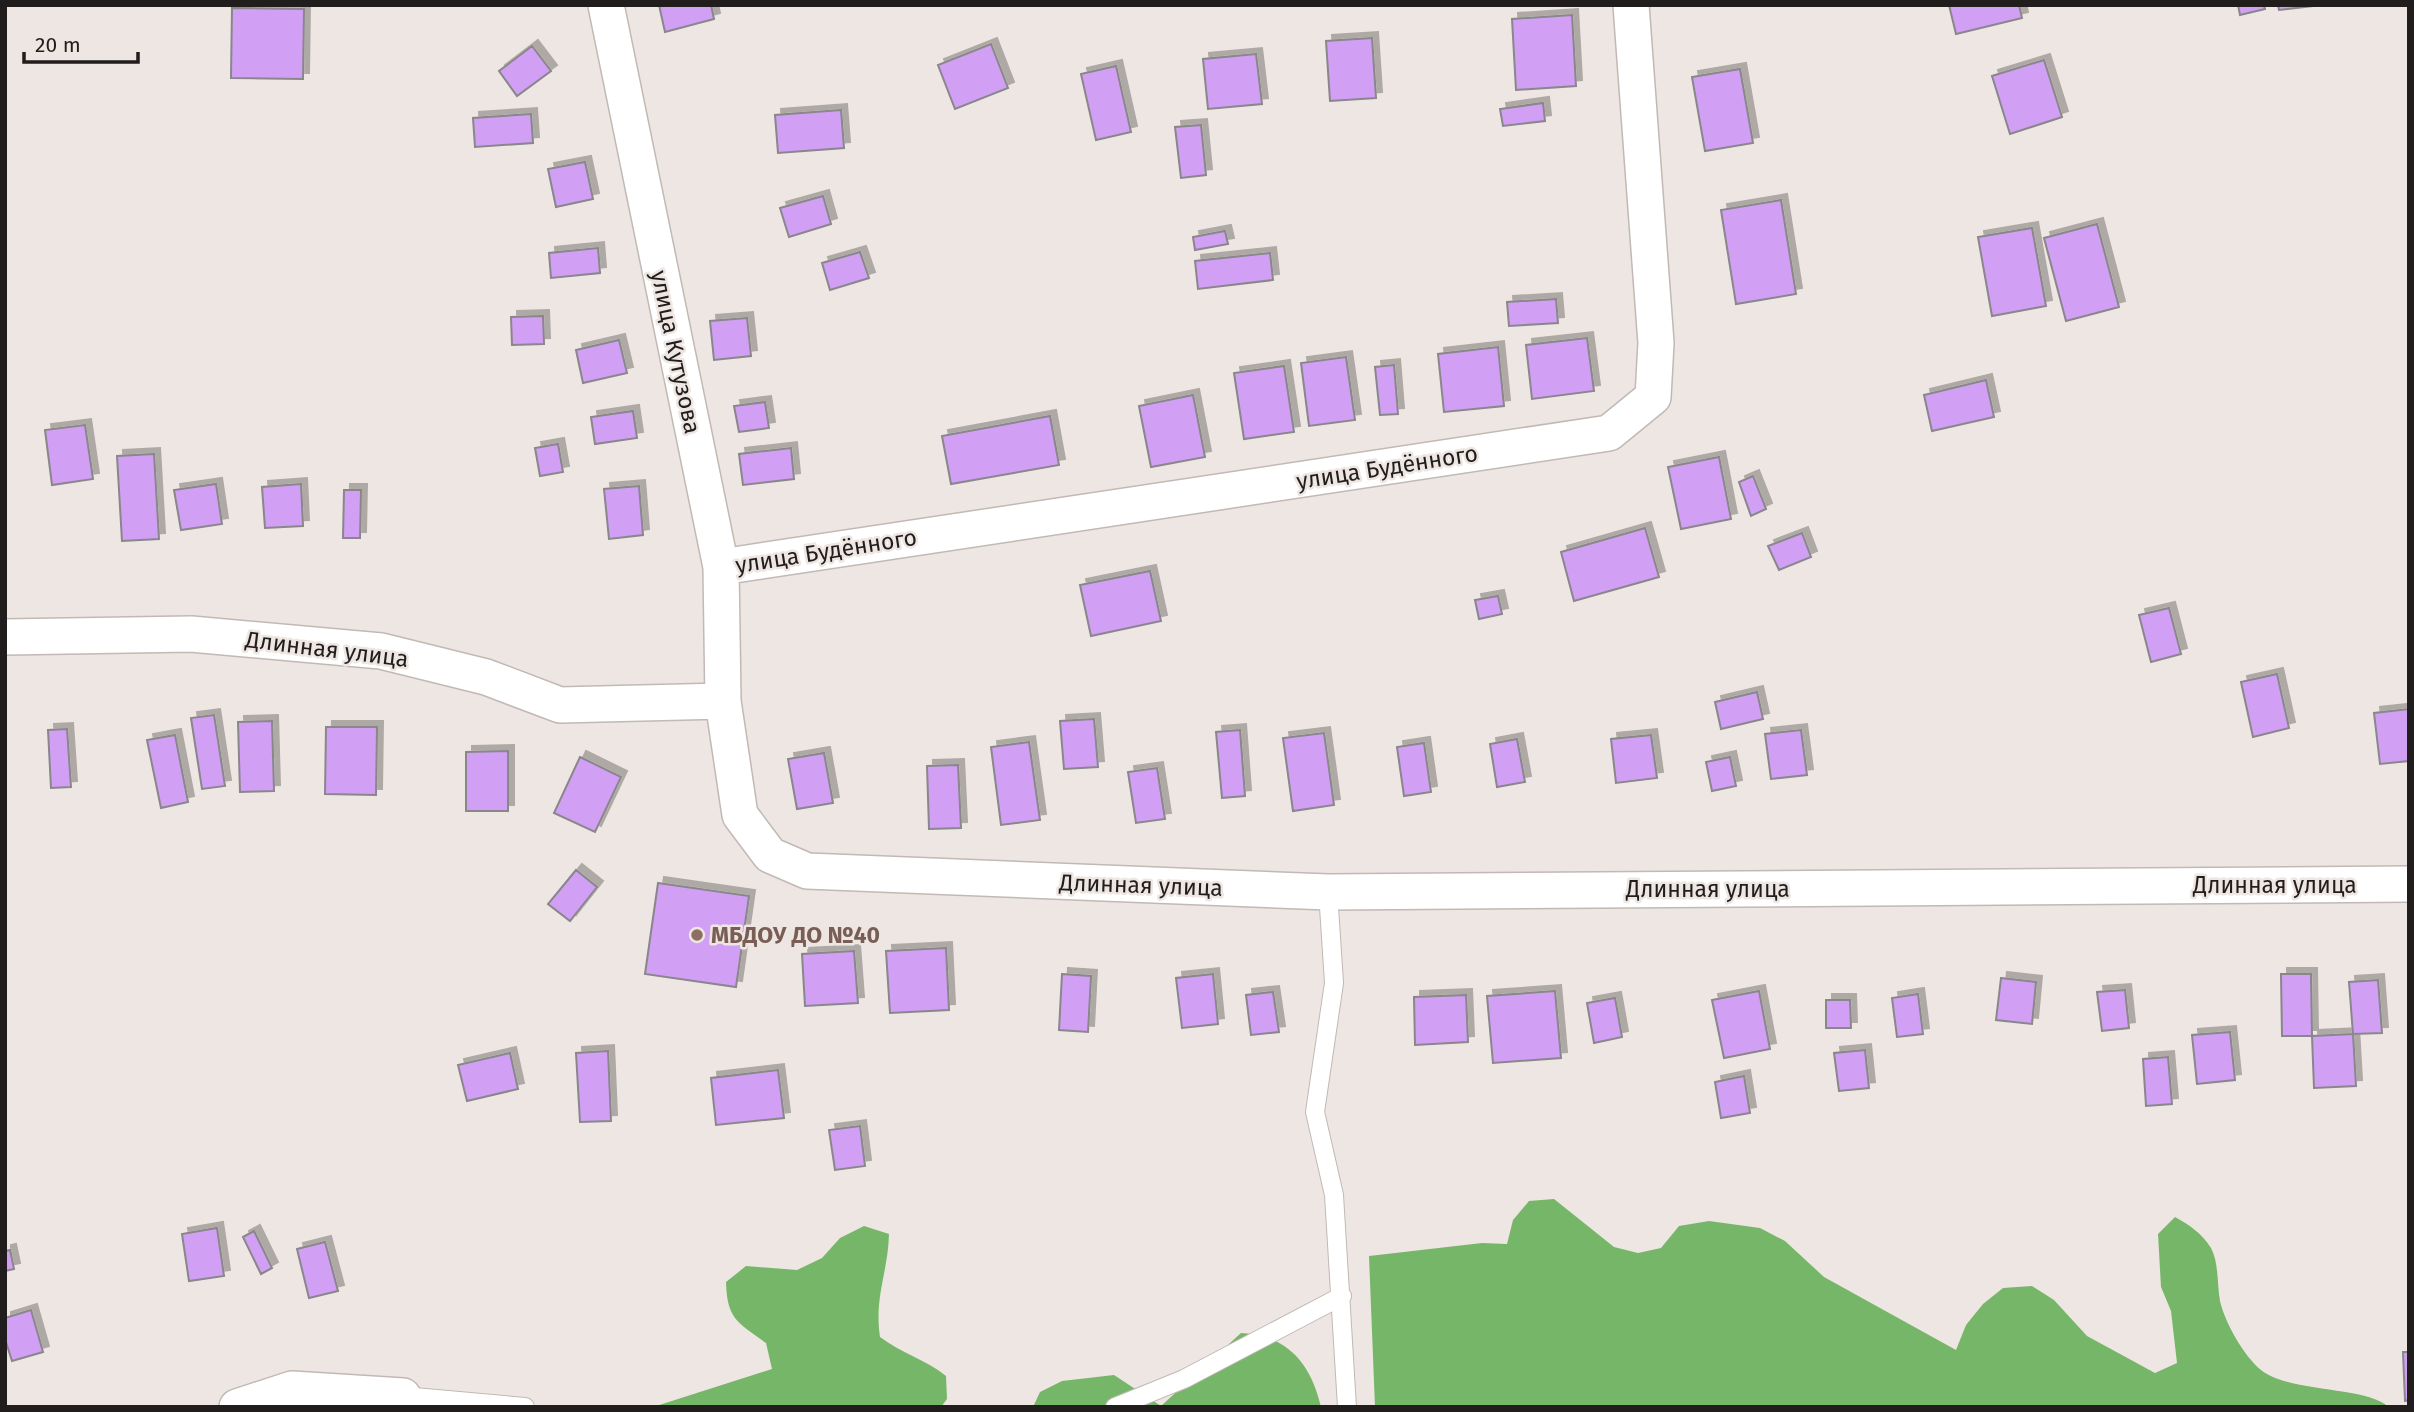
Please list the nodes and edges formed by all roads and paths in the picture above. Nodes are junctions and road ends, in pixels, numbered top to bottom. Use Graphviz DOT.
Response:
graph roads {
  1 [pos="606,5"];
  2 [pos="1631,5"];
  3 [pos="720,567"];
  4 [pos="5,636"];
  5 [pos="723,701"];
  6 [pos="2409,884"];
  7 [pos="1328,892"];
  8 [pos="1342,1296"];
  9 [pos="403,1395"];
  10 [pos="237,1407"];
  11 [pos="525,1407"];
  12 [pos="1115,1407"];
  13 [pos="1347,1407"];
  1 -- 3 [label="street, улица Кутузова"];
  2 -- 3 [label="street, улица Будённого"];
  3 -- 5 [label="street, улица Кутузова"];
  4 -- 5 [label="street, Длинная улица"];
  5 -- 7 [label="street, Длинная улица"];
  6 -- 7 [label="street, Длинная улица"];
  7 -- 8 [label="lane"];
  8 -- 12 [label="lane"];
  8 -- 13 [label="lane"];
  9 -- 10 [label="street"];
  9 -- 11 [label="lane"];
}
